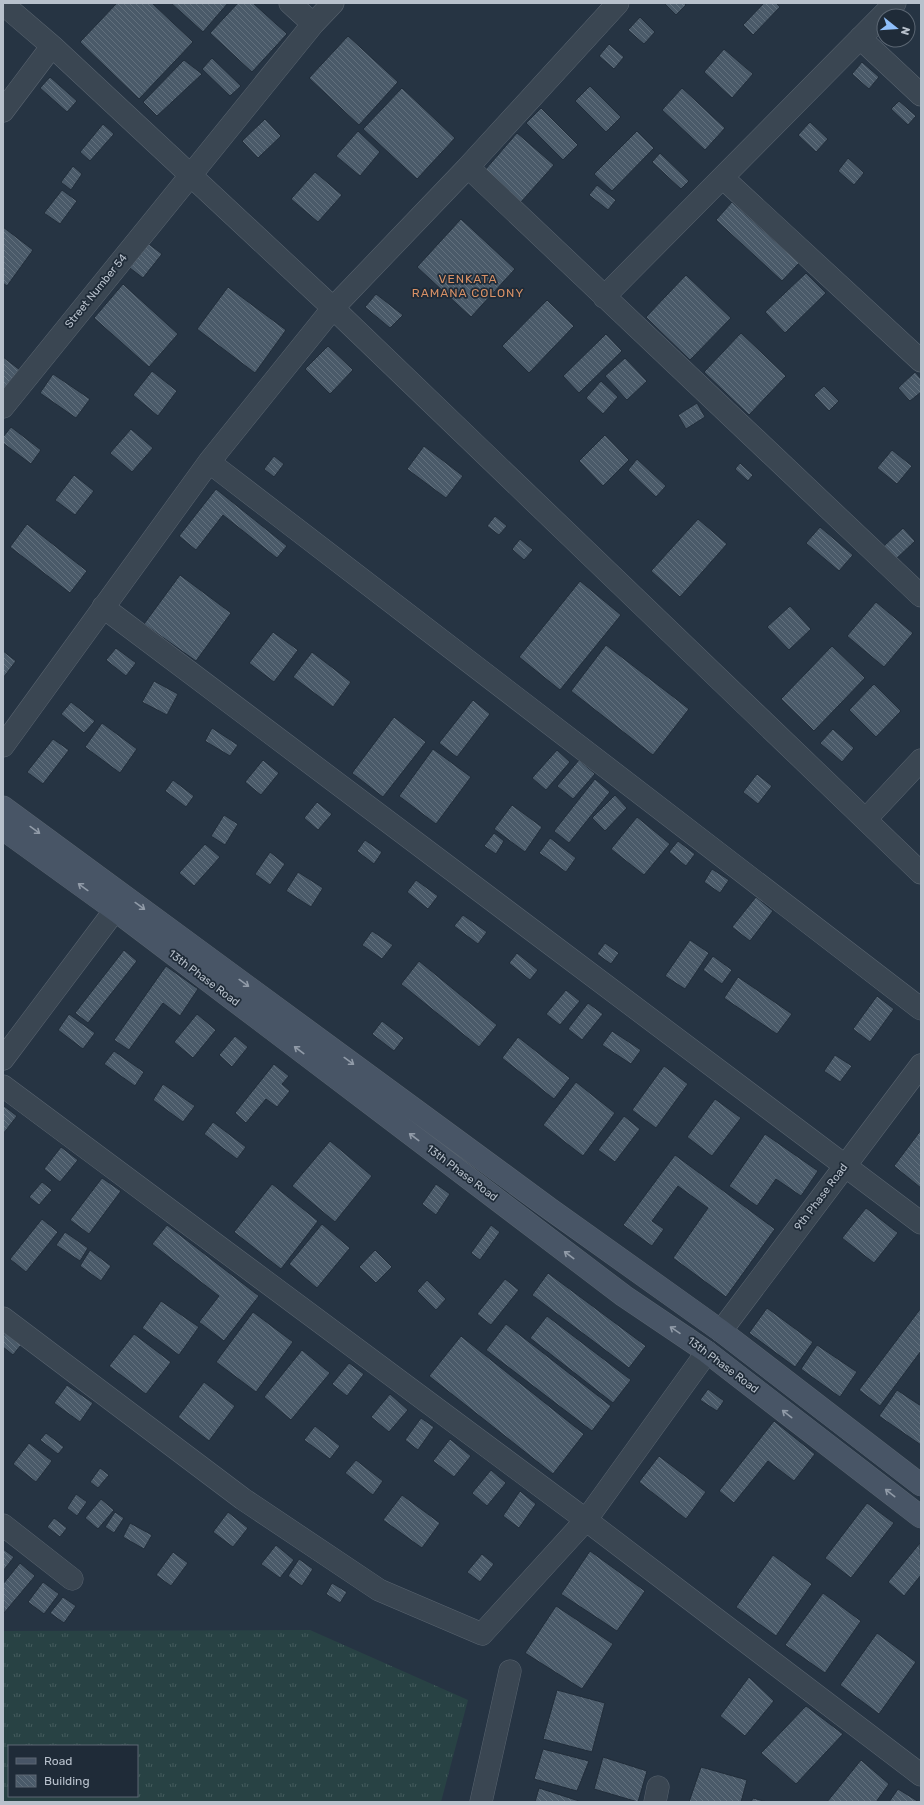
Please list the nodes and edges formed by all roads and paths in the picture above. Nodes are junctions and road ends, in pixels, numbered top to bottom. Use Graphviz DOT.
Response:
graph roads {
  1 [pos="290,3"];
  2 [pos="333,3"];
  3 [pos="618,3"];
  4 [pos="895,3"];
  5 [pos="3,4"];
  6 [pos="313,24"];
  7 [pos="860,38"];
  8 [pos="52,46"];
  9 [pos="921,95"];
  10 [pos="3,111"];
  11 [pos="468,167"];
  12 [pos="189,175"];
  13 [pos="723,178"];
  14 [pos="604,297"];
  15 [pos="332,308"];
  16 [pos="921,361"];
  17 [pos="3,407"];
  18 [pos="209,462"];
  19 [pos="921,596"];
  20 [pos="103,607"];
  21 [pos="3,746"];
  22 [pos="921,760"];
  23 [pos="3,807"];
  24 [pos="866,819"];
  25 [pos="3,829"];
  26 [pos="921,873"];
  27 [pos="115,910"];
  28 [pos="921,1009"];
  29 [pos="3,1059"];
  30 [pos="921,1065"];
  31 [pos="3,1086"];
  32 [pos="845,1165"];
  33 [pos="921,1223"];
  34 [pos="645,1276"];
  35 [pos="624,1296"];
  36 [pos="3,1318"];
  37 [pos="721,1331"];
  38 [pos="707,1352"];
  39 [pos="921,1485"];
  40 [pos="921,1517"];
  41 [pos="586,1520"];
  42 [pos="3,1525"];
  43 [pos="72,1579"];
  44 [pos="510,1671"];
  45 [pos="921,1775"];
  46 [pos="481,1802"];
  1 -- 6 [label="street"];
  2 -- 6 [label="street, Street Number 54"];
  3 -- 11 [label="street"];
  4 -- 7 [label="street"];
  5 -- 8 [label="street"];
  6 -- 12 [label="street, Street Number 54"];
  7 -- 9 [label="street"];
  7 -- 13 [label="street"];
  8 -- 10 [label="street"];
  8 -- 12 [label="street"];
  11 -- 14 [label="street"];
  11 -- 15 [label="street"];
  12 -- 15 [label="street"];
  12 -- 17 [label="street, Street Number 54"];
  13 -- 14 [label="street"];
  13 -- 16 [label="street"];
  14 -- 19 [label="street"];
  15 -- 18 [label="street"];
  15 -- 24 [label="street"];
  18 -- 20 [label="street"];
  18 -- 28 [label="street"];
  20 -- 21 [label="street"];
  20 -- 32 [label="street"];
  22 -- 24 [label="street"];
  23 -- 34 [label="street, 13th Phase Road, one-way"];
  24 -- 26 [label="street"];
  27 -- 25 [label="street, 13th Phase Road, one-way"];
  27 -- 29 [label="street"];
  35 -- 27 [label="street, 13th Phase Road, one-way"];
  30 -- 32 [label="street, 9th Phase Road"];
  31 -- 41 [label="street"];
  32 -- 33 [label="street"];
  32 -- 37 [label="street, 9th Phase Road"];
  34 -- 35 [label="street"];
  34 -- 37 [label="street, 13th Phase Road"];
  38 -- 35 [label="street, 13th Phase Road, one-way"];
  36 -- 41 [label="street"];
  37 -- 39 [label="street, 13th Phase Road"];
  40 -- 38 [label="street, 13th Phase Road, one-way"];
  38 -- 41 [label="street"];
  41 -- 45 [label="street"];
  42 -- 43 [label="street"];
  44 -- 46 [label="street"];
}
